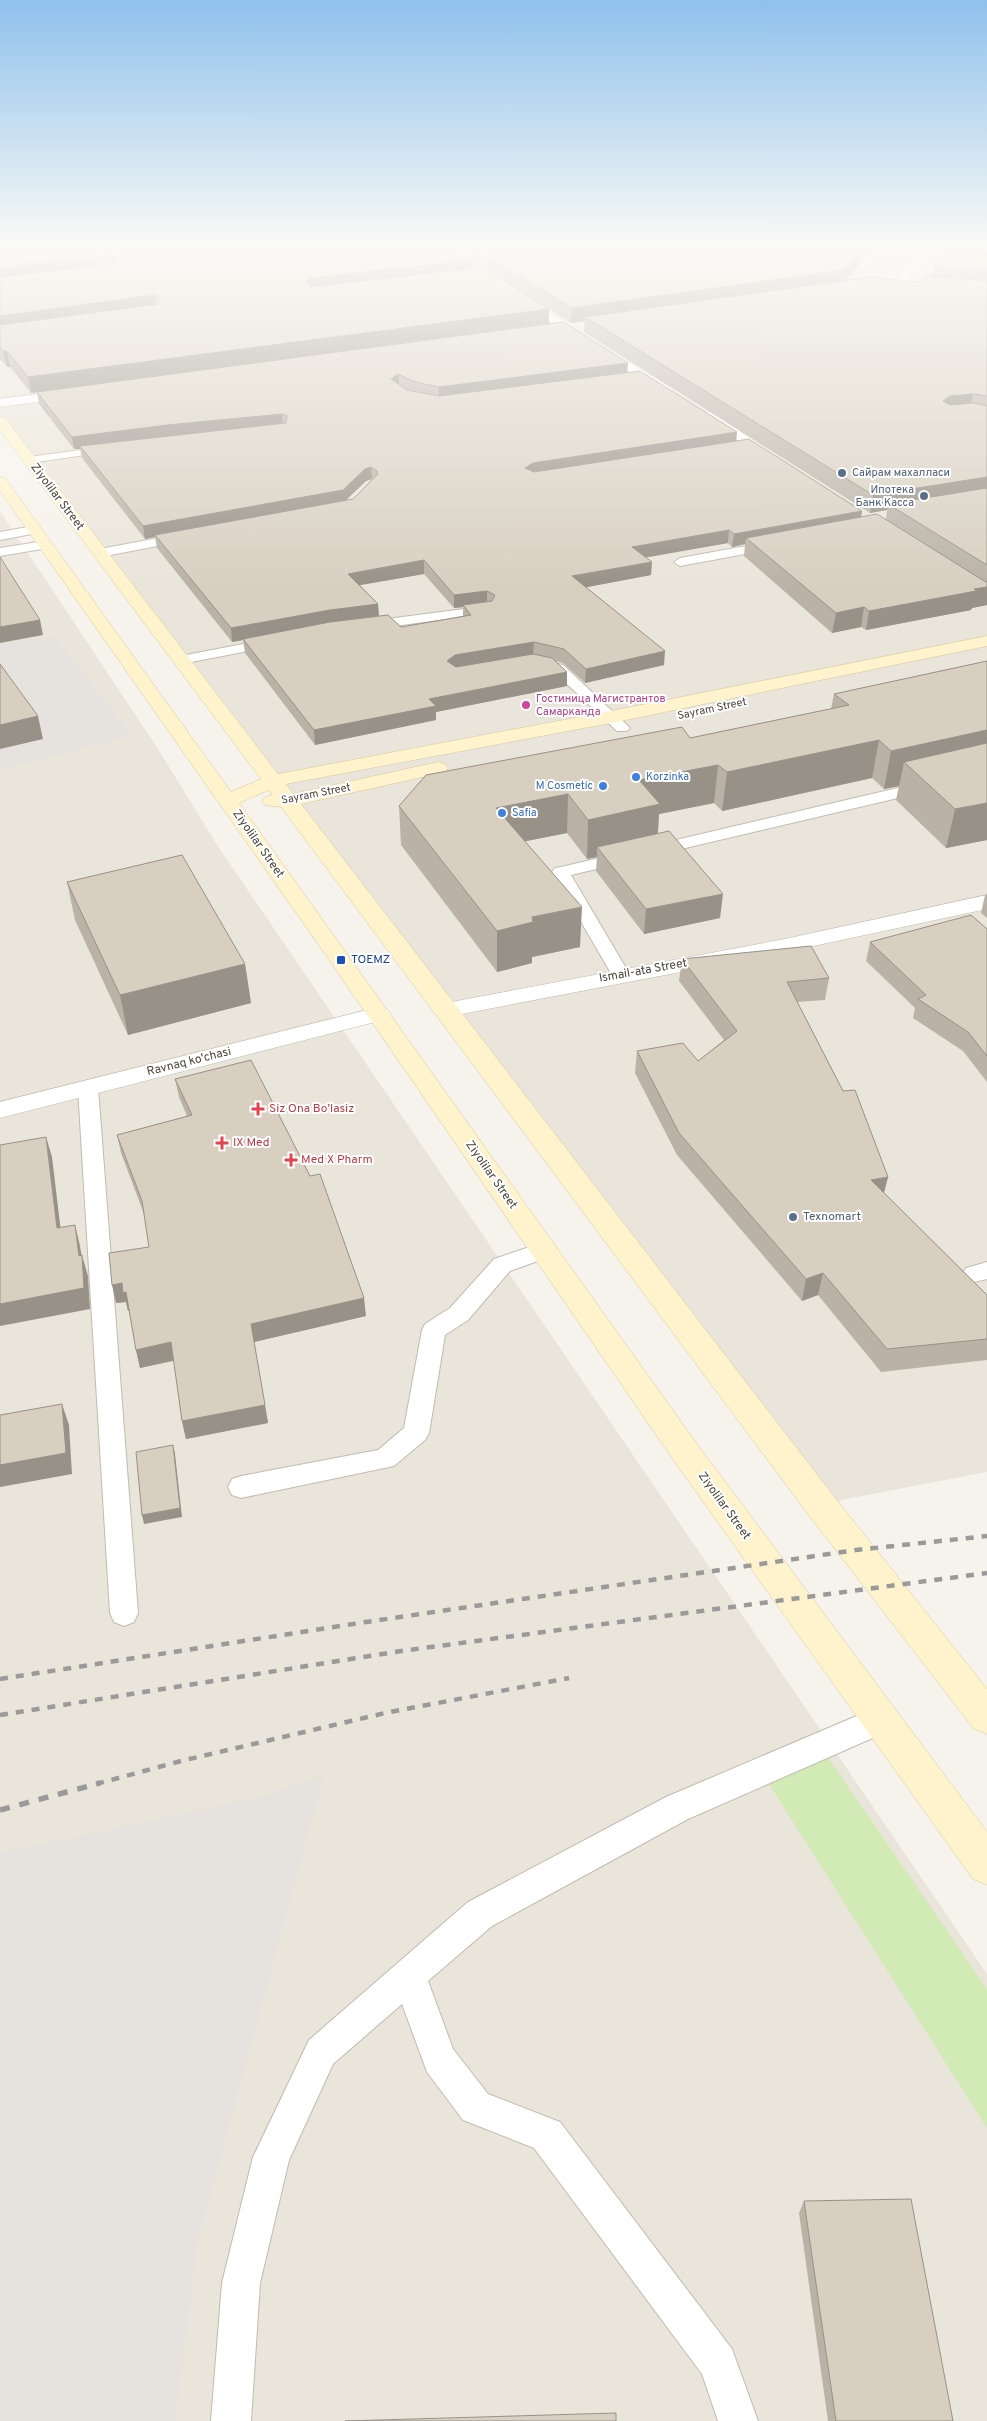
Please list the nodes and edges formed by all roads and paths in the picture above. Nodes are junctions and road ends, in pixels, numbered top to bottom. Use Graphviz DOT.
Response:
graph roads {
  1 [pos="621,362"];
  2 [pos="644,377"];
  3 [pos="625,379"];
  4 [pos="88,391"];
  5 [pos="678,398"];
  6 [pos="0,403"];
  7 [pos="695,408"];
  8 [pos="0,421"];
  9 [pos="754,446"];
  10 [pos="122,448"];
  11 [pos="735,449"];
  12 [pos="29,460"];
  13 [pos="787,467"];
  14 [pos="0,480"];
  15 [pos="33,530"];
  16 [pos="196,535"];
  17 [pos="0,536"];
  18 [pos="88,537"];
  19 [pos="785,543"];
  20 [pos="44,545"];
  21 [pos="0,552"];
  22 [pos="100,553"];
  23 [pos="680,562"];
  24 [pos="487,610"];
  25 [pos="350,628"];
  26 [pos="284,640"];
  27 [pos="987,641"];
  28 [pos="987,652"];
  29 [pos="181,660"];
  30 [pos="523,664"];
  31 [pos="616,723"];
  32 [pos="987,772"];
  33 [pos="273,781"];
  34 [pos="228,801"];
  35 [pos="288,801"];
  36 [pos="987,902"];
  37 [pos="957,910"];
  38 [pos="975,926"];
  39 [pos="620,975"];
  40 [pos="446,1010"];
  41 [pos="379,1014"];
  42 [pos="88,1088"];
  43 [pos="0,1110"];
  44 [pos="544,1250"];
  45 [pos="241,1487"];
  46 [pos="124,1613"];
  47 [pos="987,1717"];
  48 [pos="880,1720"];
  49 [pos="987,1865"];
  50 [pos="409,1974"];
  51 [pos="232,2421"];
  52 [pos="738,2421"];
  1 -- 2 [label="street"];
  2 -- 3 [label="lane"];
  2 -- 5 [label="street"];
  4 -- 6 [label="street"];
  7 -- 9 [label="street"];
  8 -- 12 [label="main road, Ziyolilar Street"];
  9 -- 11 [label="lane"];
  9 -- 13 [label="street"];
  10 -- 12 [label="lane"];
  12 -- 18 [label="main road, Ziyolilar Street"];
  14 -- 15 [label="main road, Ziyolilar Street"];
  15 -- 17 [label="lane"];
  15 -- 20 [label="main road, Ziyolilar Street"];
  16 -- 22 [label="lane"];
  18 -- 20 [label="main road"];
  18 -- 22 [label="main road, Ziyolilar Street"];
  19 -- 23 [label="lane"];
  20 -- 21 [label="lane"];
  20 -- 34 [label="main road, Ziyolilar Street"];
  22 -- 29 [label="main road, Ziyolilar Street"];
  24 -- 25 [label="lane"];
  26 -- 29 [label="lane"];
  27 -- 31 [label="main road, Sayram Street"];
  28 -- 31 [label="main road, Sayram Street"];
  29 -- 33 [label="main road, Ziyolilar Street"];
  30 -- 31 [label="lane"];
  31 -- 33 [label="main road, Sayram Street"];
  31 -- 35 [label="main road, Sayram Street"];
  32 -- 39 [label="lane"];
  33 -- 34 [label="main road, Sayram Street"];
  33 -- 35 [label="main road, Ziyolilar Street"];
  34 -- 35 [label="main road, Sayram Street"];
  34 -- 41 [label="main road, Ziyolilar Street"];
  35 -- 40 [label="main road, Ziyolilar Street"];
  36 -- 37 [label="street, Ismail-ata Street"];
  37 -- 38 [label="street"];
  37 -- 39 [label="street, Ismail-ata Street"];
  39 -- 40 [label="street, Ismail-ata Street"];
  40 -- 47 [label="main road, Ziyolilar Street"];
  41 -- 42 [label="street, Ravnaq ko'chasi"];
  41 -- 44 [label="main road, Ziyolilar Street"];
  42 -- 43 [label="street, Ravnaq ko'chasi"];
  42 -- 46 [label="lane"];
  44 -- 45 [label="lane"];
  44 -- 48 [label="main road, Ziyolilar Street"];
  48 -- 49 [label="main road, Ziyolilar Street"];
  48 -- 50 [label="lane"];
  50 -- 51 [label="lane"];
  50 -- 52 [label="lane"];
}
